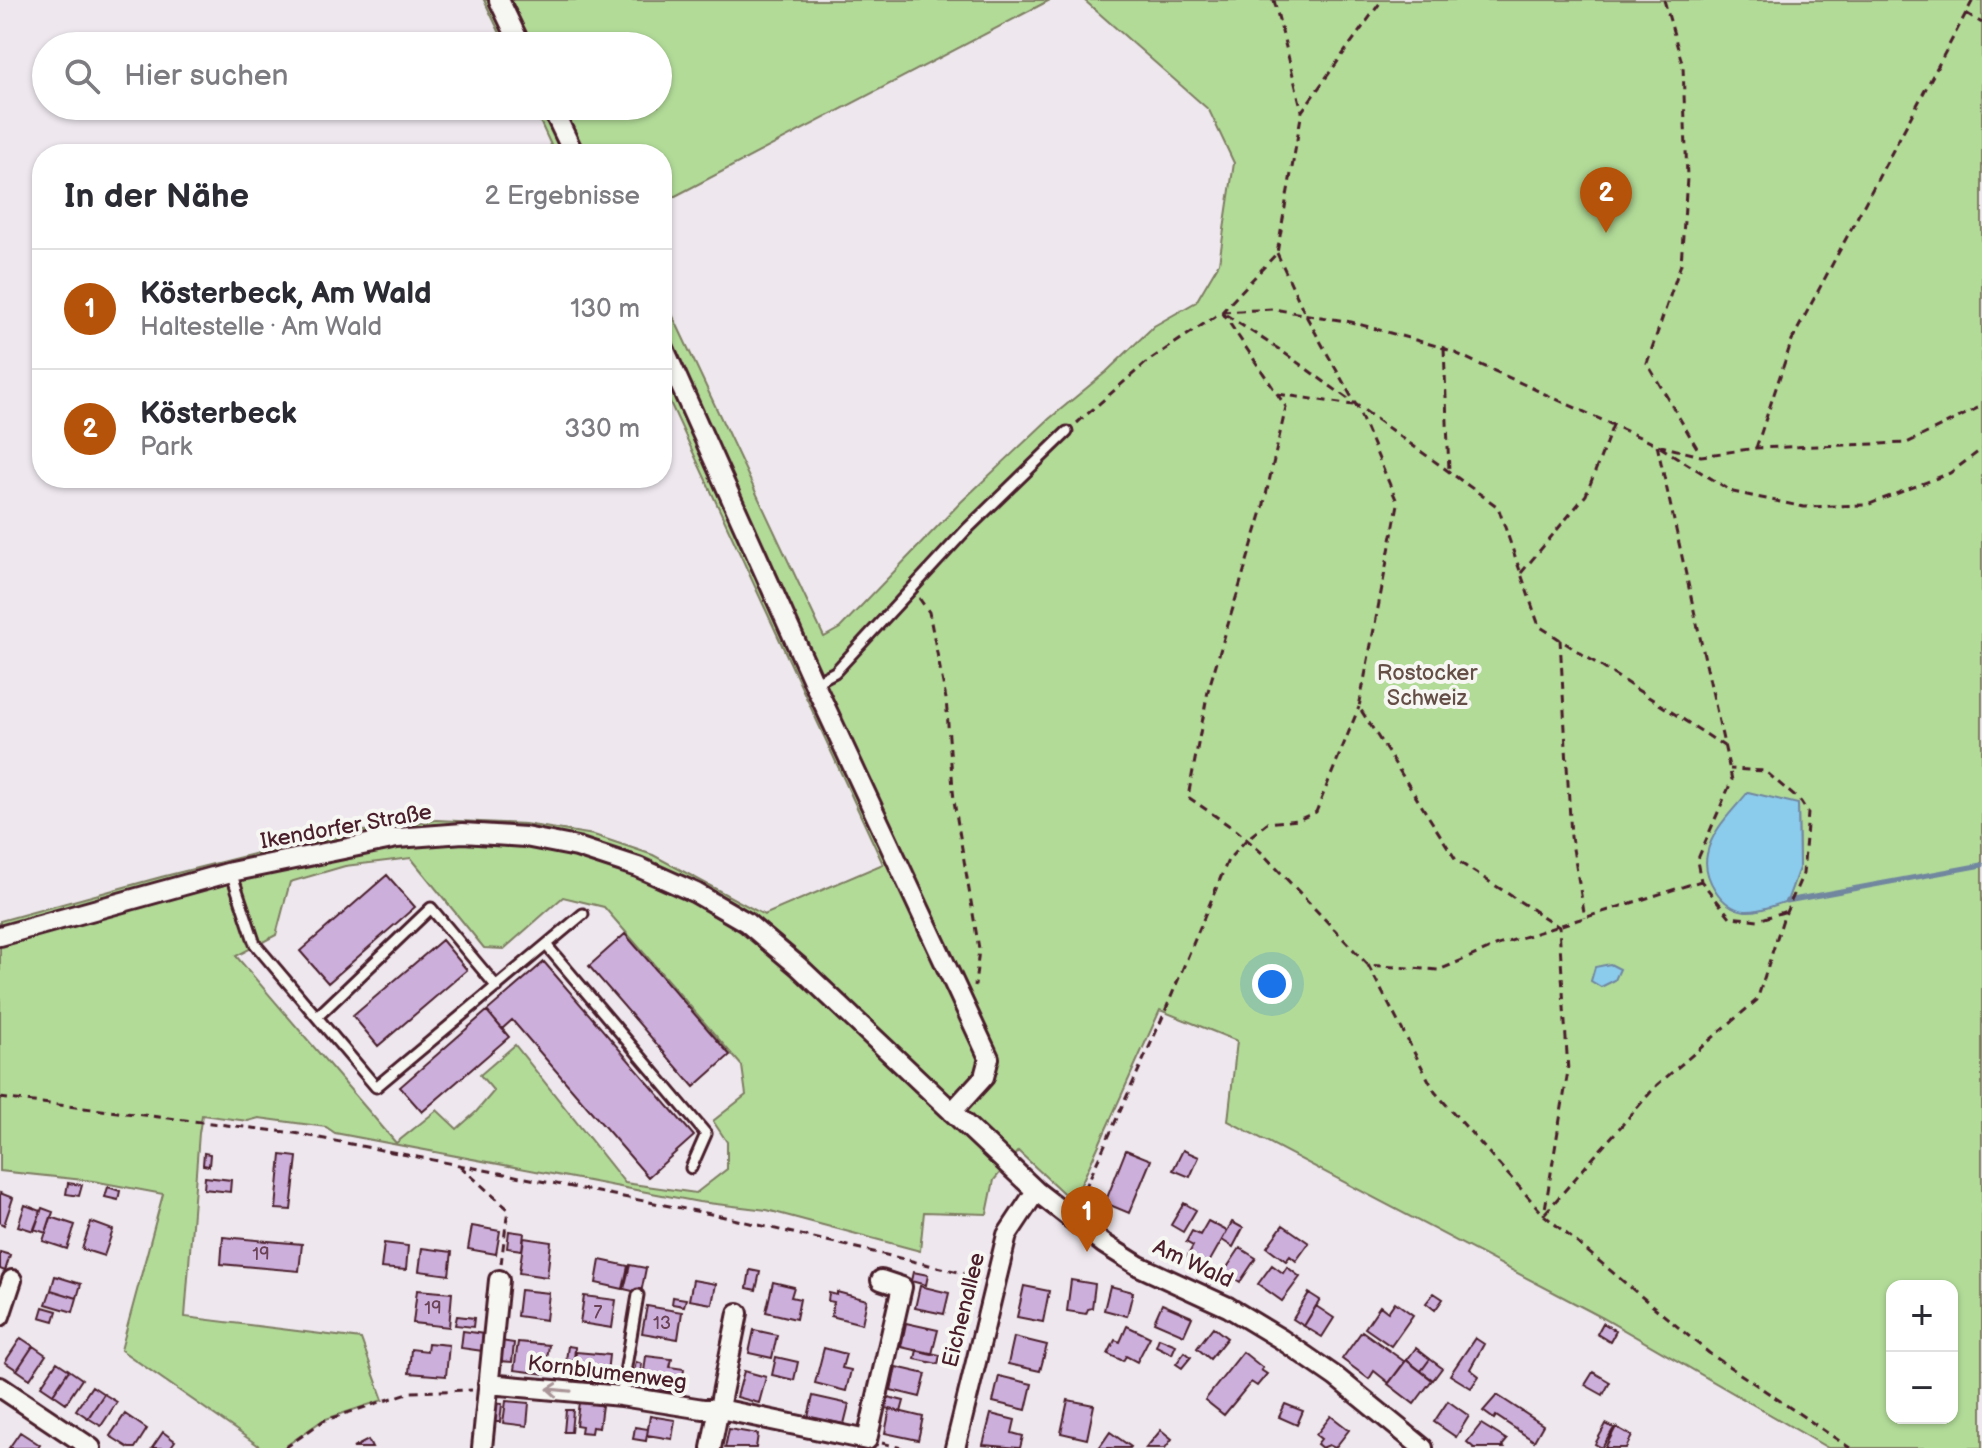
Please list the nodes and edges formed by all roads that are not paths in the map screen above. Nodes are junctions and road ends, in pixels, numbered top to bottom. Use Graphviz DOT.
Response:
graph roads {
  1 [pos="499,0"];
  2 [pos="514,32"];
  3 [pos="558,120"];
  4 [pos="569,144"];
  5 [pos="672,366"];
  6 [pos="1067,432"];
  7 [pos="814,683"];
  8 [pos="231,872"];
  9 [pos="583,914"];
  10 [pos="0,936"];
  11 [pos="547,946"];
  12 [pos="497,987"];
  13 [pos="317,1017"];
  14 [pos="952,1112"];
  15 [pos="691,1168"];
  16 [pos="1036,1191"];
  17 [pos="12,1280"];
  18 [pos="499,1280"];
  19 [pos="881,1280"];
  20 [pos="638,1295"];
  21 [pos="738,1313"];
  22 [pos="0,1316"];
  23 [pos="488,1384"];
  24 [pos="0,1387"];
  25 [pos="621,1396"];
  26 [pos="720,1409"];
  27 [pos="91,1448"];
  28 [pos="482,1448"];
  29 [pos="711,1448"];
  30 [pos="955,1448"];
  31 [pos="1423,1448"];
  1 -- 2 [label="street"];
  3 -- 4 [label="street"];
  5 -- 7 [label="street"];
  6 -- 7 [label="lane"];
  7 -- 14 [label="street"];
  8 -- 10 [label="street, Ikendorfer Straße"];
  8 -- 13 [label="lane"];
  8 -- 14 [label="street, Ikendorfer Straße"];
  9 -- 11 [label="lane"];
  11 -- 12 [label="lane"];
  11 -- 15 [label="lane"];
  12 -- 13 [label="lane"];
  12 -- 13 [label="lane"];
  14 -- 16 [label="street, Am Wald"];
  16 -- 30 [label="street, Eichenallee"];
  16 -- 31 [label="street, Am Wald"];
  17 -- 22 [label="street"];
  18 -- 23 [label="street"];
  19 -- 26 [label="street, Kornblumenweg"];
  20 -- 25 [label="lane"];
  21 -- 26 [label="street"];
  25 -- 23 [label="street, Kornblumenweg, one-way"];
  23 -- 28 [label="street"];
  24 -- 27 [label="street"];
  25 -- 26 [label="street, Kornblumenweg"];
  26 -- 29 [label="street"];
}
